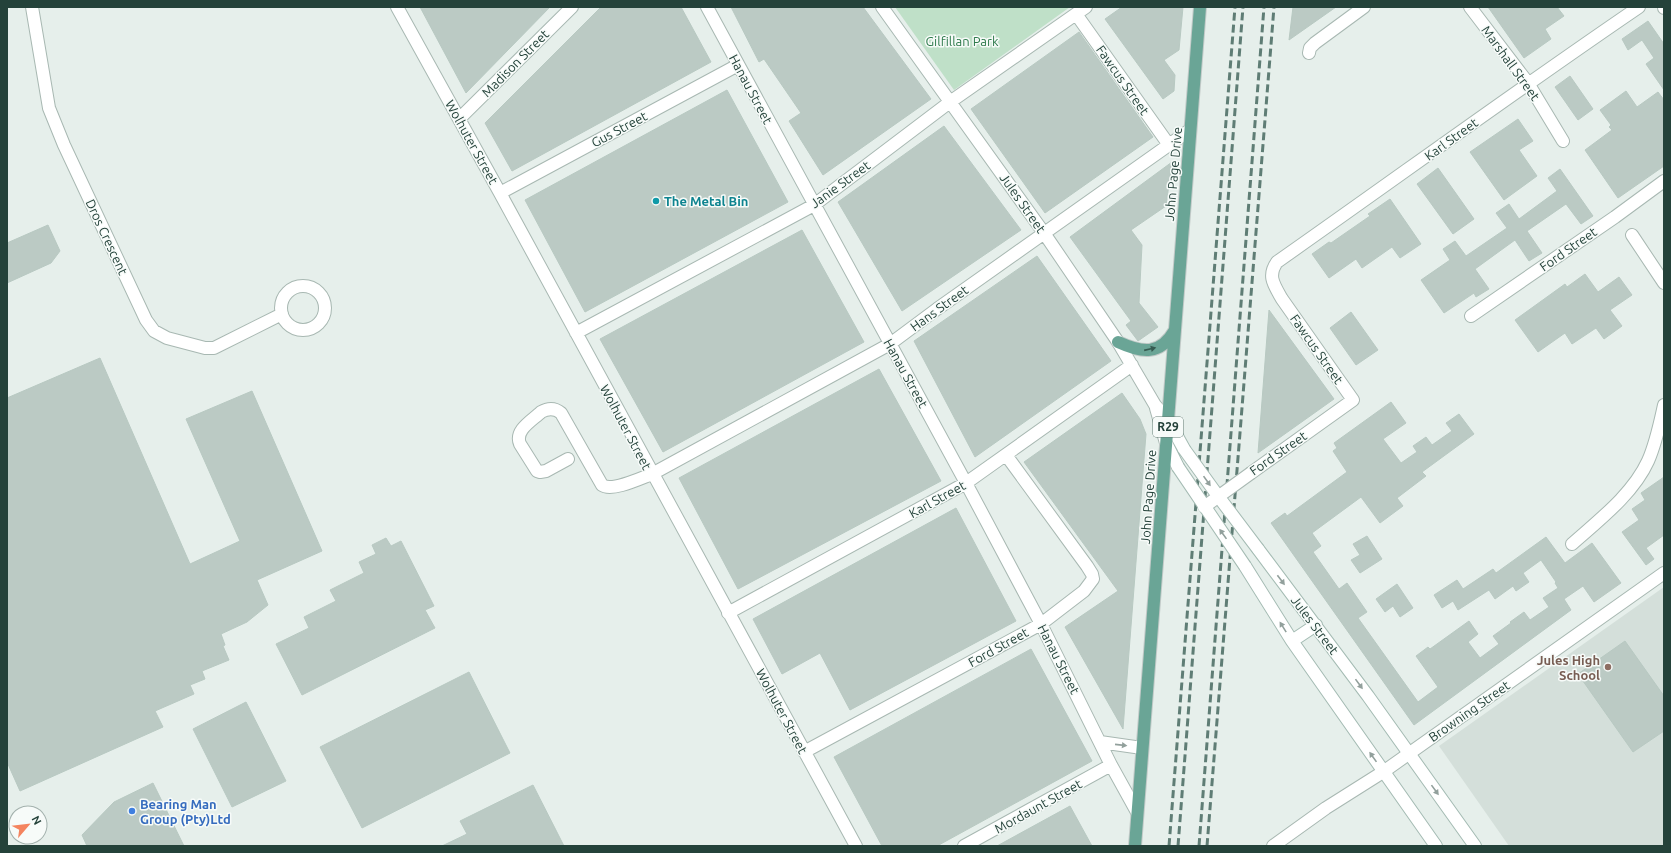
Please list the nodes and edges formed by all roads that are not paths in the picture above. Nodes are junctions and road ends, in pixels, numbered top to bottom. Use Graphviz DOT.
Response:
graph roads {
  1 [pos="32,7"];
  2 [pos="397,7"];
  3 [pos="572,7"];
  4 [pos="707,7"];
  5 [pos="882,7"];
  6 [pos="1200,7"];
  7 [pos="1364,7"];
  8 [pos="1470,7"];
  9 [pos="1639,7"];
  10 [pos="1081,10"];
  11 [pos="1309,53"];
  12 [pos="738,65"];
  13 [pos="1528,83"];
  14 [pos="950,102"];
  15 [pos="459,119"];
  16 [pos="1190,130"];
  17 [pos="1563,141"];
  18 [pos="1169,145"];
  19 [pos="1664,181"];
  20 [pos="500,193"];
  21 [pos="814,205"];
  22 [pos="1044,233"];
  23 [pos="1632,235"];
  24 [pos="1271,276"];
  25 [pos="1664,284"];
  26 [pos="282,314"];
  27 [pos="1471,316"];
  28 [pos="1175,330"];
  29 [pos="576,333"];
  30 [pos="1118,342"];
  31 [pos="890,344"];
  32 [pos="1132,364"];
  33 [pos="1353,400"];
  34 [pos="1155,405"];
  35 [pos="1664,405"];
  36 [pos="1168,420"];
  37 [pos="1166,443"];
  38 [pos="1006,455"];
  39 [pos="568,459"];
  40 [pos="652,474"];
  41 [pos="966,483"];
  42 [pos="1218,496"];
  43 [pos="1204,507"];
  44 [pos="1572,544"];
  45 [pos="1664,573"];
  46 [pos="728,613"];
  47 [pos="1041,624"];
  48 [pos="1316,625"];
  49 [pos="1292,641"];
  50 [pos="1100,742"];
  51 [pos="1142,748"];
  52 [pos="804,752"];
  53 [pos="1409,753"];
  54 [pos="1111,765"];
  55 [pos="1384,772"];
  56 [pos="1137,812"];
  57 [pos="1276,845"];
  58 [pos="856,846"];
  59 [pos="964,846"];
  60 [pos="1135,846"];
  61 [pos="1436,846"];
  62 [pos="1475,846"];
  1 -- 26 [label="street, Dros Crescent"];
  2 -- 15 [label="street, Wolhuter Street"];
  3 -- 15 [label="street, Madison Street"];
  4 -- 12 [label="street, Hanau Street"];
  5 -- 14 [label="street, Jules Street"];
  6 -- 16 [label="main road, John Page Drive / R29"];
  7 -- 11 [label="street"];
  8 -- 13 [label="street, Marshall Street"];
  9 -- 13 [label="street, Karl Street"];
  10 -- 14 [label="street, Janie Street"];
  10 -- 18 [label="street, Fawcus Street"];
  12 -- 20 [label="street, Gus Street"];
  12 -- 21 [label="street, Hanau Street"];
  13 -- 17 [label="street, Marshall Street"];
  13 -- 24 [label="street, Karl Street"];
  14 -- 21 [label="street, Janie Street"];
  14 -- 22 [label="street, Jules Street"];
  15 -- 20 [label="street, Wolhuter Street"];
  16 -- 18 [label="street, Hans Street"];
  16 -- 28 [label="main road, John Page Drive / R29"];
  18 -- 22 [label="street, Hans Street"];
  19 -- 27 [label="street, Ford Street"];
  20 -- 29 [label="street, Wolhuter Street"];
  21 -- 29 [label="street, Janie Street"];
  21 -- 31 [label="street, Hanau Street"];
  22 -- 30 [label="street, Jules Street"];
  22 -- 31 [label="street, Hans Street"];
  23 -- 25 [label="street"];
  24 -- 33 [label="street, Fawcus Street"];
  30 -- 28 [label="main road, one-way"];
  28 -- 36 [label="main road, John Page Drive / R29"];
  29 -- 40 [label="street, Wolhuter Street"];
  30 -- 32 [label="street, Jules Street"];
  31 -- 40 [label="street, Hans Street"];
  31 -- 41 [label="street, Hanau Street"];
  32 -- 34 [label="street, Jules Street"];
  32 -- 38 [label="street, Karl Street"];
  33 -- 42 [label="street, Ford Street, bridge"];
  34 -- 36 [label="street, Jules Street"];
  34 -- 37 [label="street, Jules Street"];
  35 -- 44 [label="street"];
  36 -- 37 [label="main road, John Page Drive / R29"];
  36 -- 42 [label="street, Jules Street, one-way, bridge"];
  37 -- 43 [label="street, Jules Street, bridge"];
  37 -- 51 [label="main road, John Page Drive / R29"];
  38 -- 41 [label="street, Karl Street"];
  38 -- 47 [label="street, Ford Street"];
  39 -- 40 [label="street, Hans Street"];
  40 -- 46 [label="street, Wolhuter Street"];
  41 -- 46 [label="street, Karl Street"];
  41 -- 47 [label="street, Hanau Street"];
  42 -- 43 [label="street, Ford Street, bridge"];
  42 -- 48 [label="street, Jules Street, one-way, bridge"];
  49 -- 43 [label="street, Jules Street, one-way, bridge"];
  45 -- 53 [label="street, Browning Street"];
  46 -- 52 [label="street, Wolhuter Street"];
  47 -- 50 [label="street, Hanau Street"];
  47 -- 52 [label="street, Ford Street"];
  48 -- 49 [label="street"];
  48 -- 53 [label="street, Jules Street, one-way"];
  55 -- 49 [label="street, Jules Street, one-way"];
  50 -- 51 [label="street, one-way"];
  50 -- 54 [label="street, Hanau Street"];
  51 -- 56 [label="main road, John Page Drive / R29"];
  52 -- 58 [label="street, Wolhuter Street"];
  53 -- 55 [label="street, Browning Street"];
  53 -- 62 [label="street, Jules Street, one-way"];
  54 -- 56 [label="street, Hanau Street"];
  54 -- 59 [label="street, Mordaunt Street"];
  55 -- 57 [label="street, Browning Street"];
  55 -- 61 [label="street, Jules Street"];
  56 -- 60 [label="main road, John Page Drive / R29"];
}
